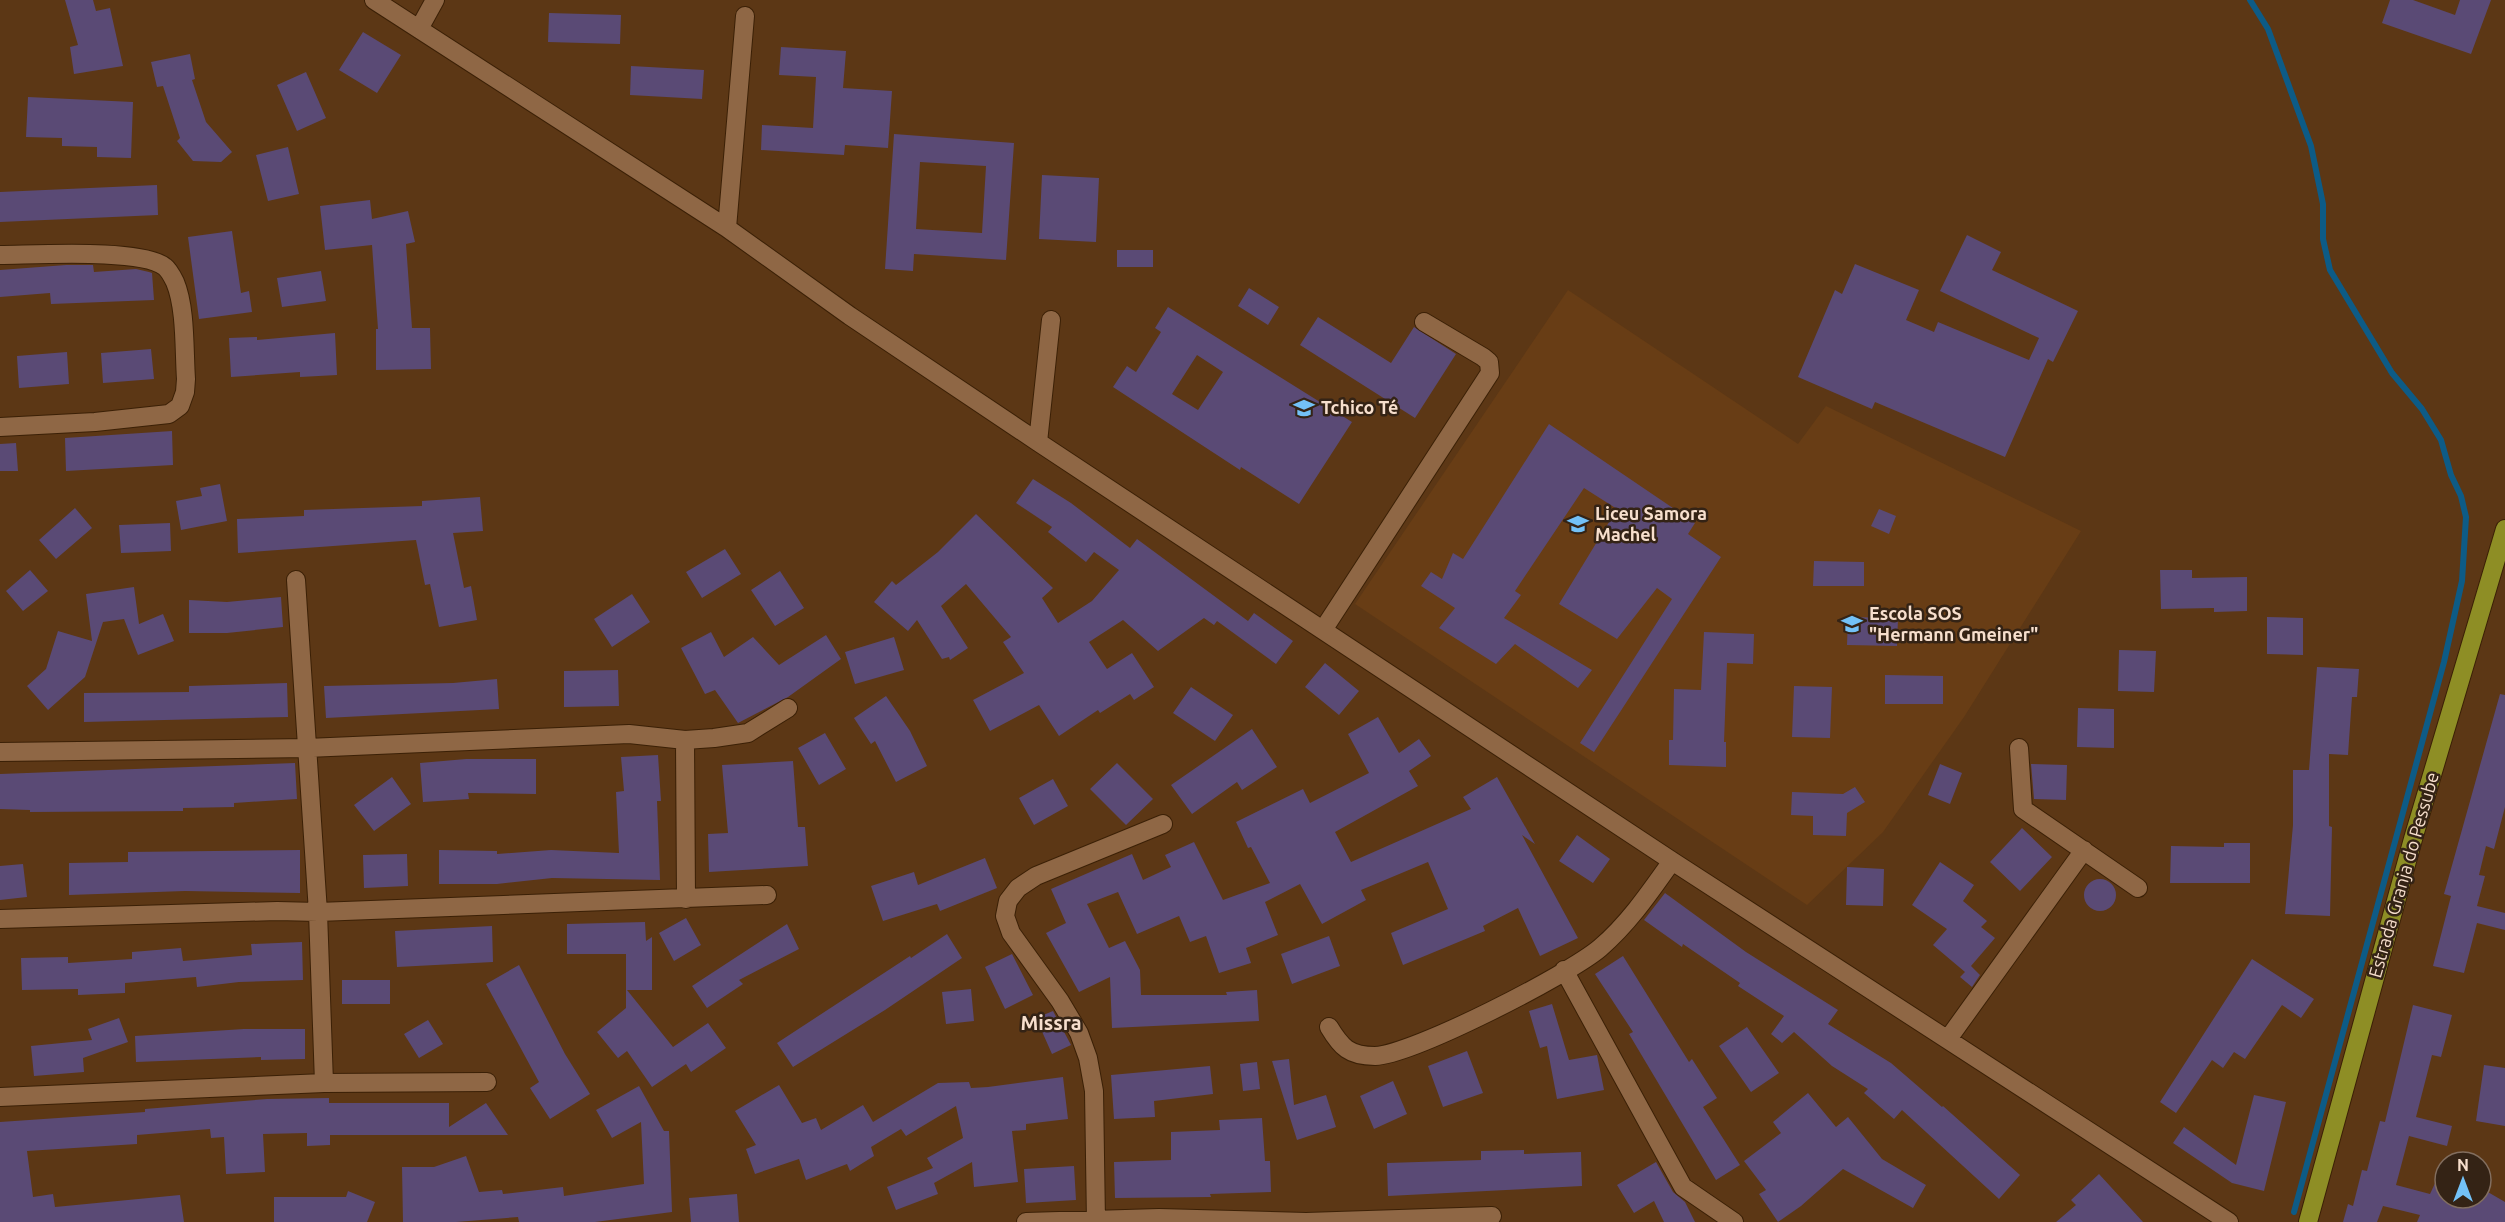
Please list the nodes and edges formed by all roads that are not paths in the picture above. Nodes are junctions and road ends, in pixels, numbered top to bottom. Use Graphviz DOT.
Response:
graph roads {
  1 [pos="374,0"];
  2 [pos="435,0"];
  3 [pos="745,16"];
  4 [pos="419,29"];
  5 [pos="726,228"];
  6 [pos="0,255"];
  7 [pos="1051,320"];
  8 [pos="1424,322"];
  9 [pos="0,427"];
  10 [pos="1038,442"];
  11 [pos="2505,529"];
  12 [pos="296,580"];
  13 [pos="1323,630"];
  14 [pos="789,708"];
  15 [pos="685,740"];
  16 [pos="307,748"];
  17 [pos="2019,748"];
  18 [pos="0,752"];
  19 [pos="1163,824"];
  20 [pos="2084,850"];
  21 [pos="1672,861"];
  22 [pos="2138,888"];
  23 [pos="767,896"];
  24 [pos="686,899"];
  25 [pos="318,912"];
  26 [pos="0,919"];
  27 [pos="1564,970"];
  28 [pos="1329,1027"];
  29 [pos="1948,1039"];
  30 [pos="487,1082"];
  31 [pos="324,1083"];
  32 [pos="0,1097"];
  33 [pos="1492,1216"];
  34 [pos="1096,1220"];
  35 [pos="1026,1222"];
  36 [pos="1306,1222"];
  37 [pos="1734,1222"];
  38 [pos="2229,1222"];
  39 [pos="2308,1222"];
  1 -- 4 [label="street"];
  2 -- 4 [label="street"];
  3 -- 5 [label="street"];
  4 -- 5 [label="street"];
  5 -- 10 [label="street"];
  6 -- 9 [label="street"];
  7 -- 10 [label="street"];
  8 -- 13 [label="street"];
  10 -- 13 [label="street"];
  11 -- 39 [label="main road, Estrada Granja do Pessube"];
  12 -- 16 [label="street"];
  13 -- 21 [label="street"];
  14 -- 15 [label="street"];
  15 -- 16 [label="street"];
  15 -- 24 [label="street"];
  16 -- 18 [label="street"];
  16 -- 25 [label="street"];
  17 -- 20 [label="street"];
  19 -- 34 [label="street"];
  20 -- 22 [label="street"];
  20 -- 29 [label="street"];
  21 -- 27 [label="street"];
  21 -- 29 [label="street"];
  23 -- 24 [label="street"];
  24 -- 25 [label="street"];
  25 -- 26 [label="street"];
  25 -- 31 [label="street"];
  27 -- 28 [label="street"];
  27 -- 37 [label="street"];
  29 -- 38 [label="street"];
  30 -- 31 [label="street"];
  31 -- 32 [label="street"];
  33 -- 36 [label="street"];
  34 -- 35 [label="street"];
  34 -- 36 [label="street"];
}
